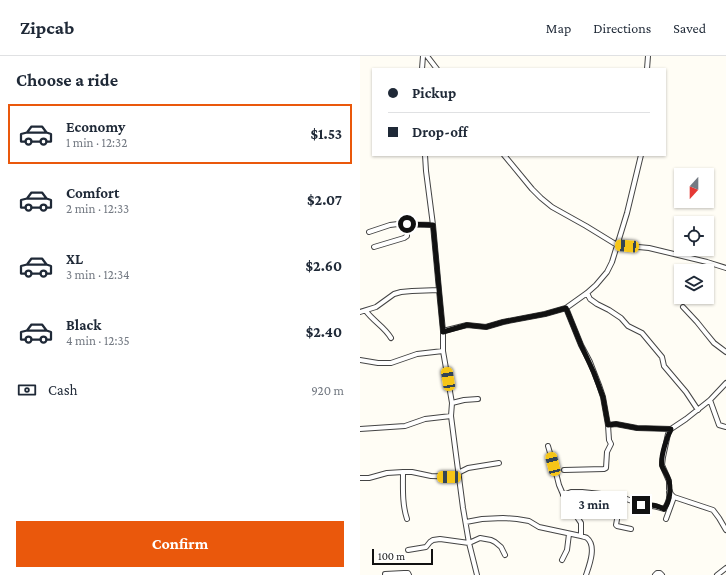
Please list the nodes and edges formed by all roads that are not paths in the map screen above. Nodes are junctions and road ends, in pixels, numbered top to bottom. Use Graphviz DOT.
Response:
graph roads {
  1 [pos="422,56"];
  2 [pos="427,56"];
  3 [pos="648,56"];
  4 [pos="422,68"];
  5 [pos="436,68"];
  6 [pos="647,68"];
  7 [pos="425,156"];
  8 [pos="505,156"];
  9 [pos="641,156"];
  10 [pos="407,224"];
  11 [pos="433,225"];
  12 [pos="369,232"];
  13 [pos="616,245"];
  14 [pos="374,247"];
  15 [pos="726,268"];
  16 [pos="439,290"];
  17 [pos="587,293"];
  18 [pos="683,307"];
  19 [pos="566,308"];
  20 [pos="366,311"];
  21 [pos="360,312"];
  22 [pos="443,332"];
  23 [pos="391,338"];
  24 [pos="443,351"];
  25 [pos="726,352"];
  26 [pos="360,360"];
  27 [pos="726,382"];
  28 [pos="478,399"];
  29 [pos="710,400"];
  30 [pos="452,404"];
  31 [pos="698,410"];
  32 [pos="451,416"];
  33 [pos="608,425"];
  34 [pos="726,427"];
  35 [pos="360,428"];
  36 [pos="671,429"];
  37 [pos="548,446"];
  38 [pos="499,463"];
  39 [pos="564,470"];
  40 [pos="402,472"];
  41 [pos="458,475"];
  42 [pos="360,478"];
  43 [pos="669,489"];
  44 [pos="563,495"];
  45 [pos="621,497"];
  46 [pos="674,497"];
  47 [pos="575,514"];
  48 [pos="599,514"];
  49 [pos="407,519"];
  50 [pos="666,519"];
  51 [pos="466,522"];
  52 [pos="631,529"];
  53 [pos="726,530"];
  54 [pos="569,534"];
  55 [pos="581,536"];
  56 [pos="470,543"];
  57 [pos="408,550"];
  58 [pos="504,555"];
  59 [pos="562,560"];
  60 [pos="726,568"];
  61 [pos="385,574"];
  62 [pos="409,575"];
  63 [pos="477,575"];
  64 [pos="586,575"];
  65 [pos="655,575"];
  66 [pos="662,575"];
  67 [pos="717,575"];
  1 -- 4 [label="street"];
  2 -- 5 [label="street"];
  3 -- 6 [label="street"];
  7 -- 11 [label="street"];
  8 -- 13 [label="street"];
  9 -- 13 [label="street"];
  10 -- 11 [label="street"];
  10 -- 12 [label="street"];
  10 -- 14 [label="street"];
  11 -- 16 [label="street"];
  13 -- 15 [label="street"];
  13 -- 17 [label="street"];
  16 -- 20 [label="street"];
  16 -- 22 [label="street"];
  17 -- 19 [label="street"];
  17 -- 31 [label="street"];
  18 -- 25 [label="street"];
  19 -- 22 [label="street"];
  19 -- 33 [label="street"];
  20 -- 21 [label="street"];
  20 -- 23 [label="street"];
  22 -- 24 [label="street"];
  24 -- 26 [label="street"];
  24 -- 30 [label="street"];
  27 -- 29 [label="street"];
  28 -- 30 [label="street"];
  29 -- 31 [label="street"];
  29 -- 34 [label="street"];
  30 -- 32 [label="street"];
  31 -- 36 [label="street"];
  32 -- 35 [label="street"];
  32 -- 41 [label="street"];
  33 -- 36 [label="street"];
  33 -- 39 [label="street"];
  36 -- 43 [label="street"];
  37 -- 44 [label="street"];
  38 -- 41 [label="street"];
  40 -- 41 [label="street"];
  40 -- 42 [label="street"];
  40 -- 49 [label="street"];
  41 -- 51 [label="street"];
  43 -- 45 [label="street"];
  43 -- 46 [label="street"];
  44 -- 45 [label="street"];
  44 -- 47 [label="street"];
  45 -- 52 [label="street"];
  46 -- 50 [label="street"];
  46 -- 53 [label="street"];
  47 -- 48 [label="street"];
  47 -- 55 [label="street"];
  51 -- 54 [label="street"];
  51 -- 56 [label="street"];
  54 -- 55 [label="street"];
  54 -- 59 [label="street"];
  55 -- 64 [label="street"];
  56 -- 57 [label="street"];
  56 -- 58 [label="street"];
  56 -- 63 [label="street"];
  60 -- 67 [label="street"];
  61 -- 62 [label="street"];
  65 -- 66 [label="street"];
}
